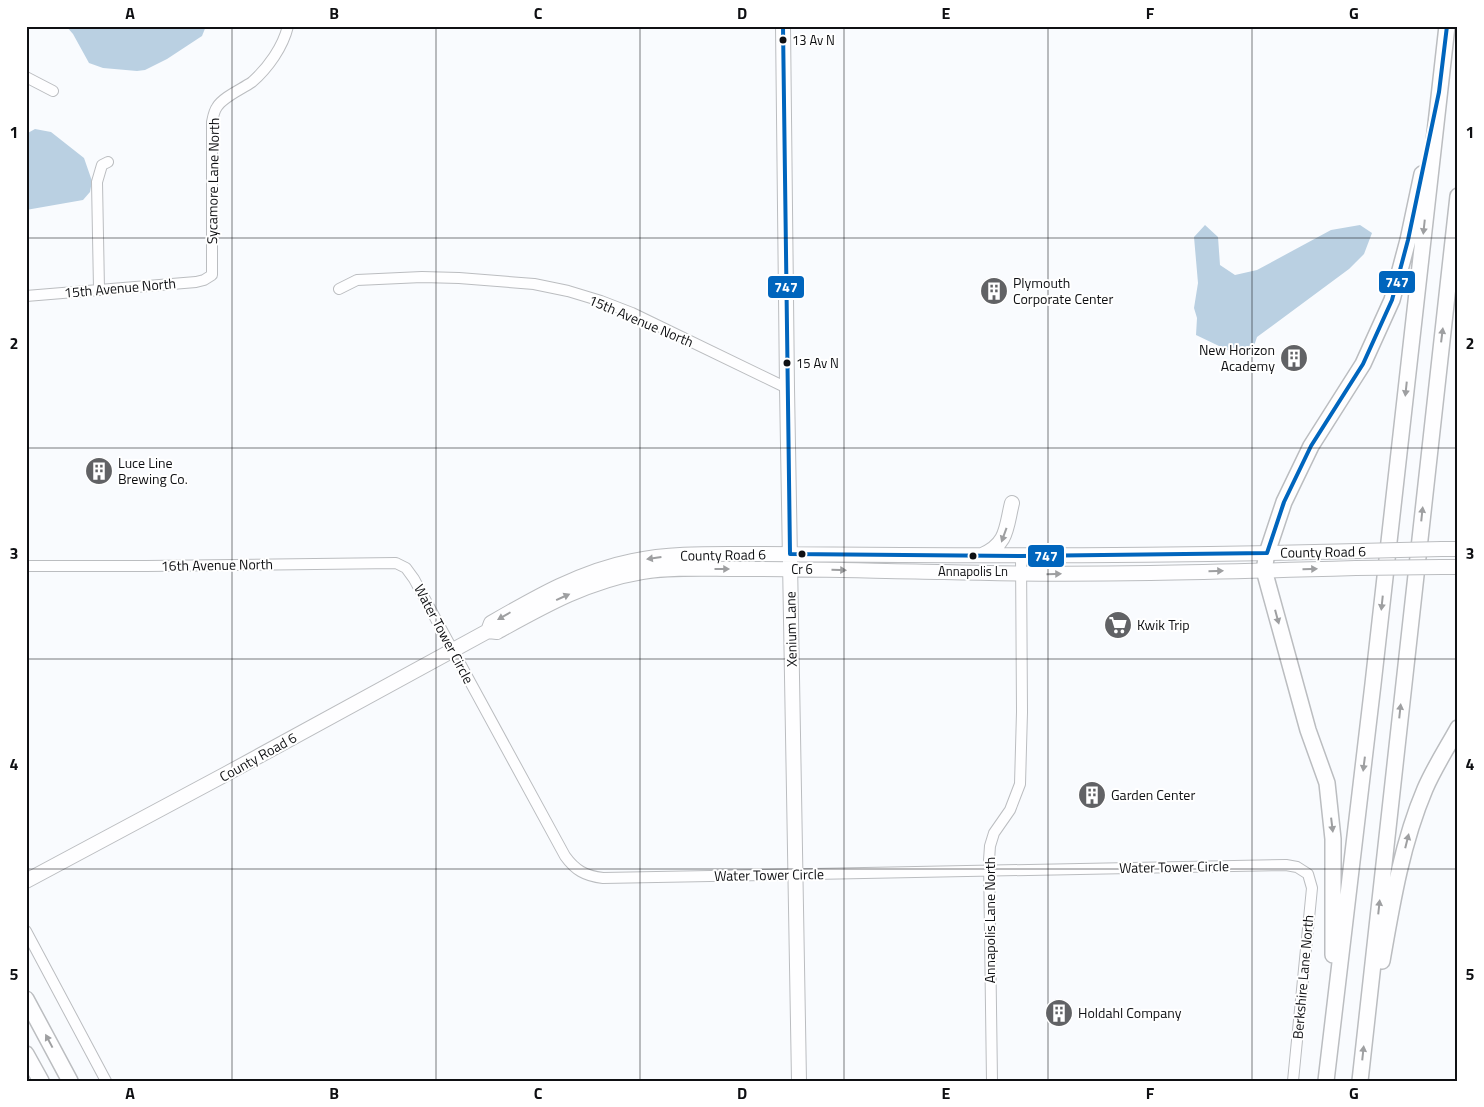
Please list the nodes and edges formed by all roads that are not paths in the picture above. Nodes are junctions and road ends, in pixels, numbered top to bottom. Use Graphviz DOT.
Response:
graph roads {
  1 [pos="288,26"];
  2 [pos="783,26"];
  3 [pos="1447,26"];
  4 [pos="26,77"];
  5 [pos="53,91"];
  6 [pos="1439,92"];
  7 [pos="108,162"];
  8 [pos="1458,196"];
  9 [pos="212,275"];
  10 [pos="339,288"];
  11 [pos="99,289"];
  12 [pos="26,296"];
  13 [pos="787,388"];
  14 [pos="1012,503"];
  15 [pos="1458,549"];
  16 [pos="1266,553"];
  17 [pos="980,556"];
  18 [pos="1021,556"];
  19 [pos="790,562"];
  20 [pos="26,566"];
  21 [pos="1458,567"];
  22 [pos="406,568"];
  23 [pos="1264,570"];
  24 [pos="1022,574"];
  25 [pos="453,651"];
  26 [pos="1458,728"];
  27 [pos="989,871"];
  28 [pos="796,874"];
  29 [pos="1308,874"];
  30 [pos="26,881"];
  31 [pos="26,932"];
  32 [pos="26,999"];
  33 [pos="1366,1025"];
  34 [pos="1331,1039"];
  35 [pos="26,1054"];
  36 [pos="41,1081"];
  37 [pos="70,1081"];
  38 [pos="106,1081"];
  39 [pos="799,1081"];
  40 [pos="992,1081"];
  41 [pos="1293,1081"];
  42 [pos="1326,1081"];
  43 [pos="1360,1081"];
  1 -- 9 [label="street, Sycamore Lane North"];
  2 -- 13 [label="main road, Xenium Lane"];
  3 -- 6 [label="highway"];
  4 -- 5 [label="street"];
  6 -- 16 [label="highway"];
  6 -- 34 [label="highway, one-way"];
  7 -- 11 [label="street"];
  33 -- 8 [label="highway, one-way"];
  9 -- 11 [label="street, 15th Avenue North"];
  10 -- 13 [label="street, 15th Avenue North"];
  11 -- 12 [label="street, 15th Avenue North"];
  13 -- 19 [label="main road, Xenium Lane"];
  14 -- 17 [label="main road, one-way"];
  15 -- 16 [label="main road, County Road 6, bridge"];
  16 -- 18 [label="main road, County Road 6"];
  16 -- 23 [label="highway"];
  17 -- 18 [label="main road, County Road 6"];
  17 -- 19 [label="main road, County Road 6"];
  18 -- 24 [label="street, Annapolis Lane North"];
  19 -- 24 [label="main road, County Road 6, one-way"];
  19 -- 25 [label="main road, County Road 6"];
  19 -- 28 [label="main road, Xenium Lane"];
  20 -- 22 [label="street, 16th Avenue North"];
  23 -- 21 [label="main road, County Road 6, one-way, bridge"];
  22 -- 25 [label="street, Water Tower Circle"];
  24 -- 23 [label="main road, County Road 6, one-way"];
  23 -- 34 [label="highway, one-way"];
  24 -- 27 [label="street, Annapolis Lane North"];
  25 -- 28 [label="street, Water Tower Circle"];
  25 -- 30 [label="main road, County Road 6"];
  33 -- 26 [label="highway, one-way"];
  27 -- 28 [label="street, Water Tower Circle"];
  27 -- 29 [label="street, Water Tower Circle"];
  27 -- 40 [label="street, Annapolis Lane North"];
  28 -- 39 [label="main road, Xenium Lane"];
  29 -- 41 [label="street, Berkshire Lane North"];
  31 -- 38 [label="street"];
  37 -- 32 [label="highway, one-way"];
  43 -- 33 [label="highway, one-way"];
  34 -- 42 [label="highway"];
  35 -- 36 [label="highway"];
}
